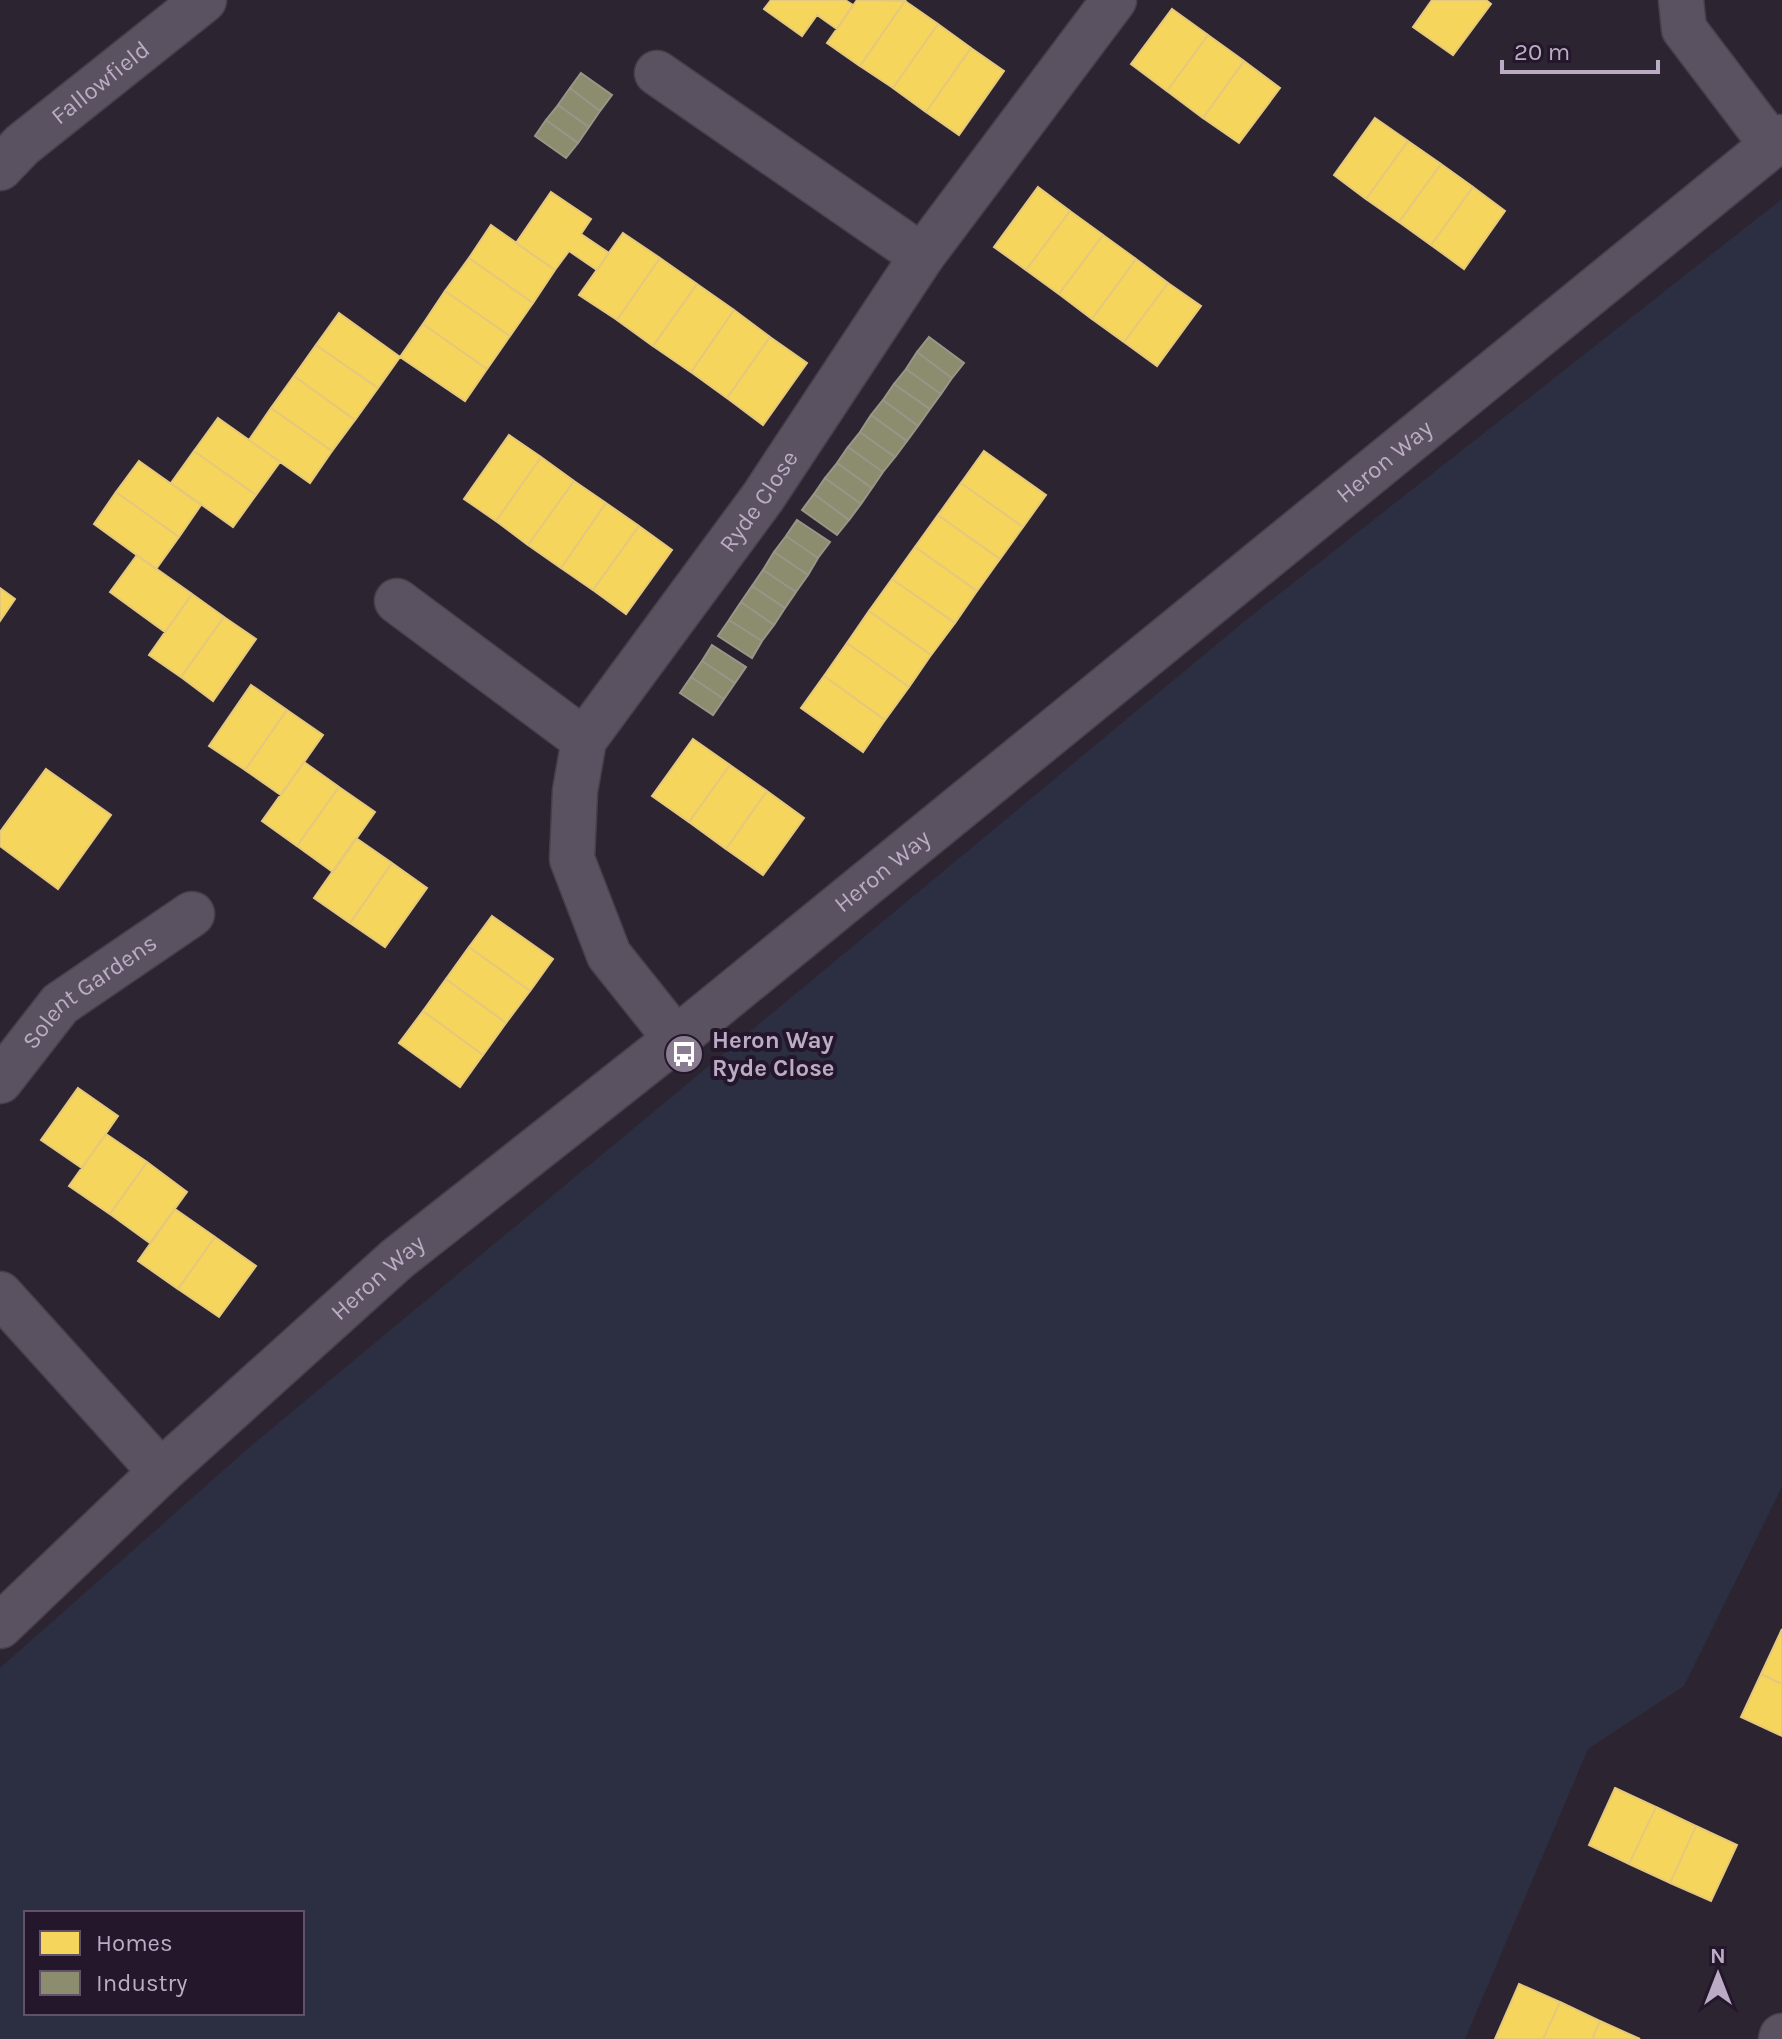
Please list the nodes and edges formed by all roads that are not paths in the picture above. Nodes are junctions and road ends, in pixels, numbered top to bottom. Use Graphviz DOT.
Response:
graph roads {
  1 [pos="204,0"];
  2 [pos="1114,0"];
  3 [pos="1681,0"];
  4 [pos="657,73"];
  5 [pos="1777,141"];
  6 [pos="0,168"];
  7 [pos="922,256"];
  8 [pos="397,601"];
  9 [pos="584,740"];
  10 [pos="192,914"];
  11 [pos="676,1039"];
  12 [pos="0,1081"];
  13 [pos="0,1294"];
  14 [pos="161,1472"];
  15 [pos="0,1626"];
  1 -- 6 [label="street, Fallowfield"];
  2 -- 7 [label="street, Ryde Close"];
  3 -- 5 [label="street"];
  4 -- 7 [label="street"];
  5 -- 11 [label="street, Heron Way"];
  7 -- 9 [label="street, Ryde Close"];
  8 -- 9 [label="street"];
  9 -- 11 [label="street, Ryde Close"];
  10 -- 12 [label="street, Solent Gardens"];
  11 -- 14 [label="street, Heron Way"];
  13 -- 14 [label="street"];
  14 -- 15 [label="street, Heron Way"];
}
